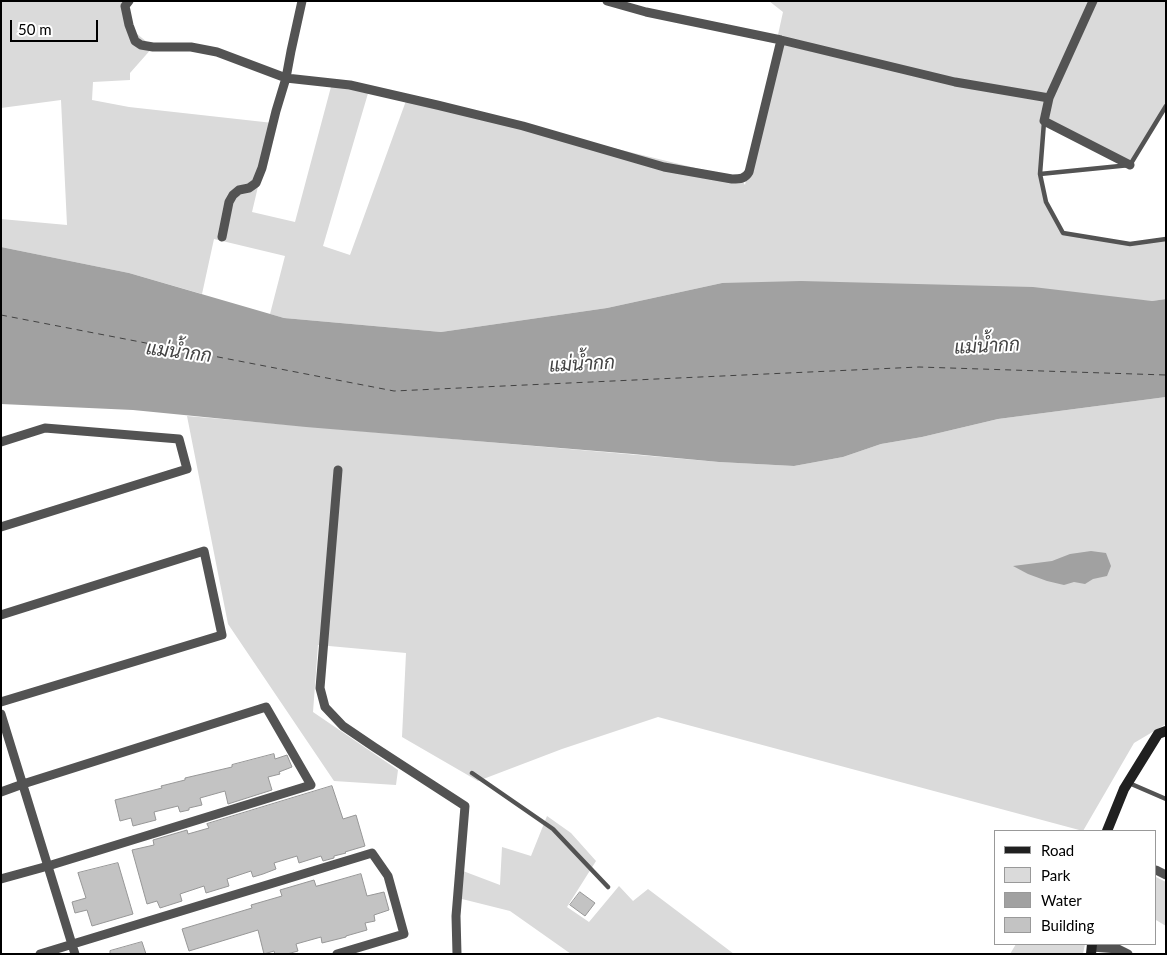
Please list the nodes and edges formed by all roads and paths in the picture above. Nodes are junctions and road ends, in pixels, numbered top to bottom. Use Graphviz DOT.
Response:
graph roads {
  1 [pos="129,1"];
  2 [pos="302,1"];
  3 [pos="607,1"];
  4 [pos="1093,1"];
  5 [pos="781,40"];
  6 [pos="286,78"];
  7 [pos="1049,98"];
  8 [pos="1166,106"];
  9 [pos="1044,120"];
  10 [pos="1130,166"];
  11 [pos="1040,174"];
  12 [pos="222,237"];
  13 [pos="1166,239"];
  14 [pos="1,442"];
  15 [pos="338,470"];
  16 [pos="1,527"];
  17 [pos="1,615"];
  18 [pos="1,702"];
  19 [pos="1,714"];
  20 [pos="1166,731"];
  21 [pos="472,773"];
  22 [pos="1128,782"];
  23 [pos="23,784"];
  24 [pos="1,792"];
  25 [pos="1166,799"];
  26 [pos="1107,830"];
  27 [pos="48,866"];
  28 [pos="1,879"];
  29 [pos="608,887"];
  30 [pos="72,944"];
  31 [pos="1092,948"];
  32 [pos="40,954"];
  33 [pos="75,954"];
  34 [pos="337,954"];
  35 [pos="457,954"];
  36 [pos="1128,954"];
  1 -- 6 [label="street"];
  2 -- 6 [label="street"];
  3 -- 5 [label="street"];
  4 -- 7 [label="street"];
  5 -- 6 [label="street"];
  5 -- 7 [label="street"];
  6 -- 12 [label="street"];
  7 -- 9 [label="street"];
  8 -- 10 [label="lane"];
  9 -- 10 [label="street"];
  9 -- 11 [label="lane"];
  10 -- 11 [label="lane"];
  11 -- 13 [label="lane"];
  14 -- 16 [label="street"];
  15 -- 35 [label="street"];
  17 -- 18 [label="street"];
  19 -- 23 [label="street"];
  20 -- 22 [label="street"];
  21 -- 29 [label="lane"];
  22 -- 25 [label="lane"];
  22 -- 26 [label="street"];
  23 -- 24 [label="street"];
  23 -- 27 [label="street"];
  23 -- 27 [label="street"];
  27 -- 28 [label="street"];
  27 -- 30 [label="street"];
  30 -- 32 [label="street"];
  30 -- 33 [label="street"];
  30 -- 34 [label="street"];
  31 -- 36 [label="street"];
}
